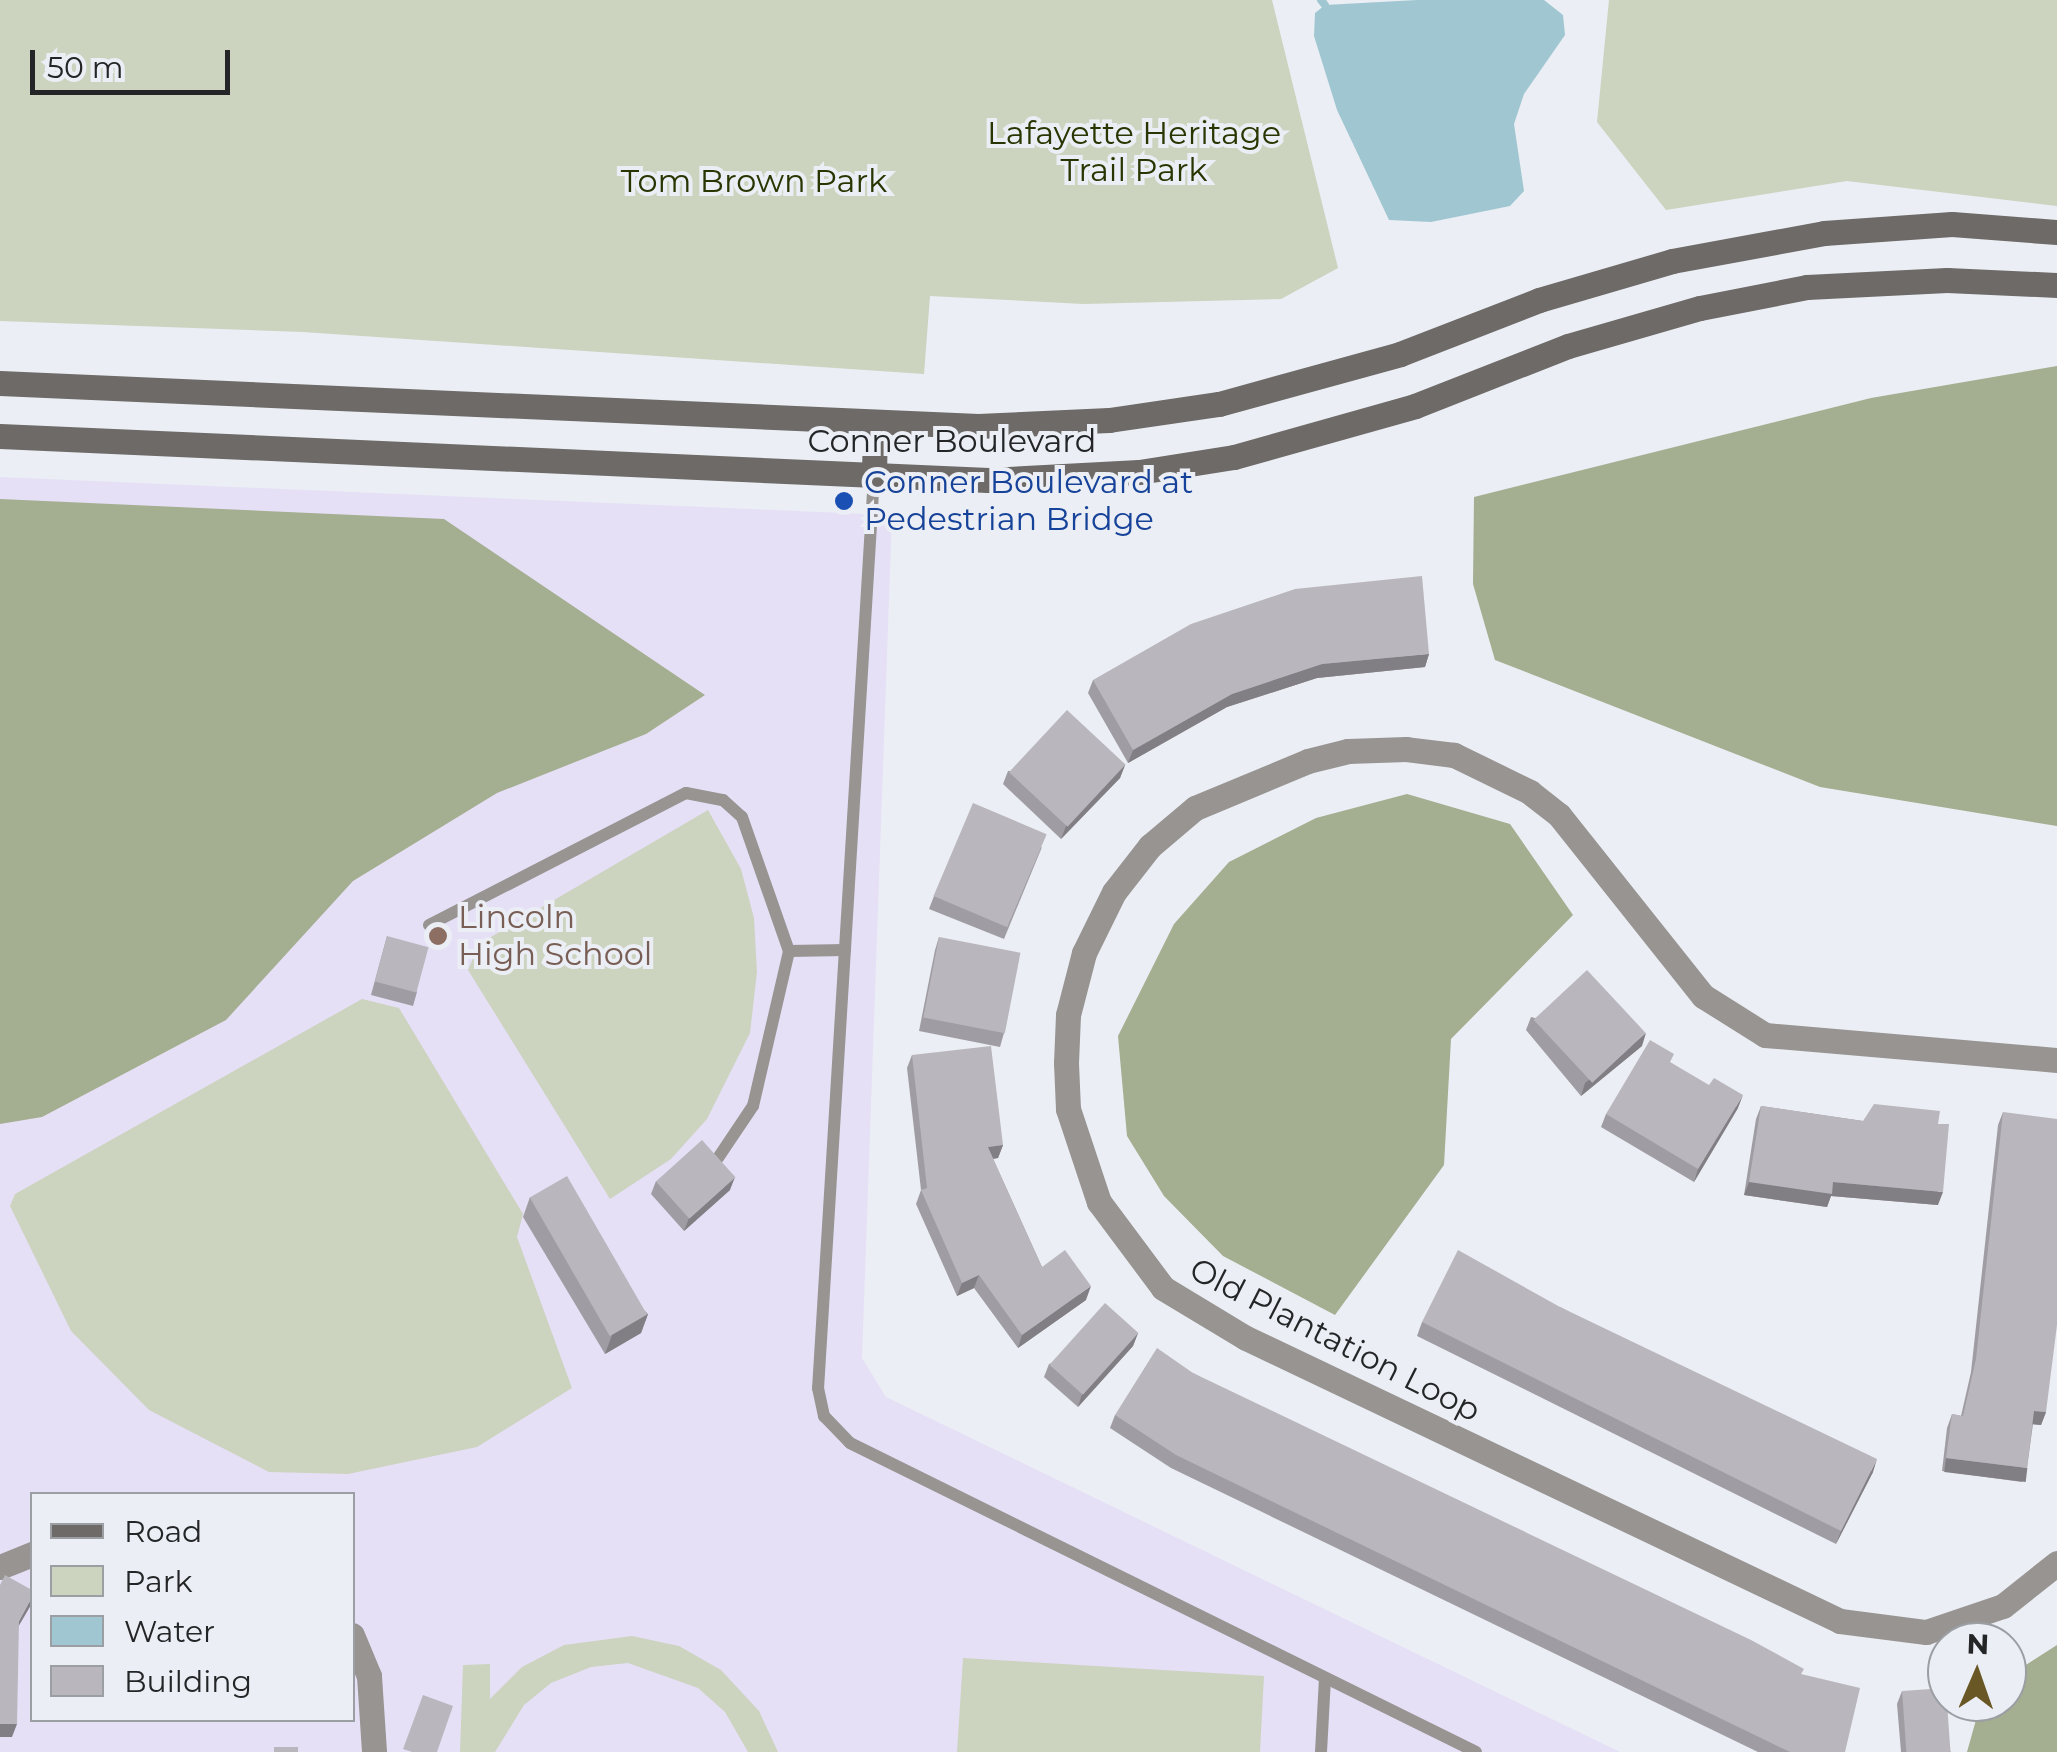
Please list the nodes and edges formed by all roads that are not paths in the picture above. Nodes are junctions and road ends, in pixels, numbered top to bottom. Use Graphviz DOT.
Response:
graph roads {
  1 [pos="2057,232"];
  2 [pos="2057,285"];
  3 [pos="0,383"];
  4 [pos="875,422"];
  5 [pos="0,436"];
  6 [pos="874,476"];
  7 [pos="429,925"];
  8 [pos="789,950"];
  9 [pos="845,950"];
  10 [pos="2057,1060"];
  11 [pos="718,1158"];
  12 [pos="30,1555"];
  13 [pos="2057,1563"];
  14 [pos="0,1567"];
  15 [pos="355,1642"];
  16 [pos="1324,1678"];
  17 [pos="1438,1733"];
  18 [pos="374,1752"];
  19 [pos="1321,1752"];
  20 [pos="1436,1752"];
  21 [pos="1476,1752"];
  1 -- 4 [label="main road, Conner Boulevard"];
  2 -- 6 [label="main road, Conner Boulevard"];
  3 -- 4 [label="main road, Conner Boulevard"];
  4 -- 6 [label="main road"];
  5 -- 6 [label="main road, Conner Boulevard"];
  6 -- 9 [label="lane"];
  7 -- 8 [label="lane"];
  8 -- 9 [label="lane"];
  8 -- 11 [label="lane"];
  9 -- 16 [label="lane"];
  10 -- 13 [label="street, Old Plantation Loop"];
  12 -- 14 [label="street"];
  15 -- 18 [label="street"];
  16 -- 17 [label="lane"];
  16 -- 19 [label="lane"];
  17 -- 20 [label="lane"];
  17 -- 21 [label="lane"];
}
